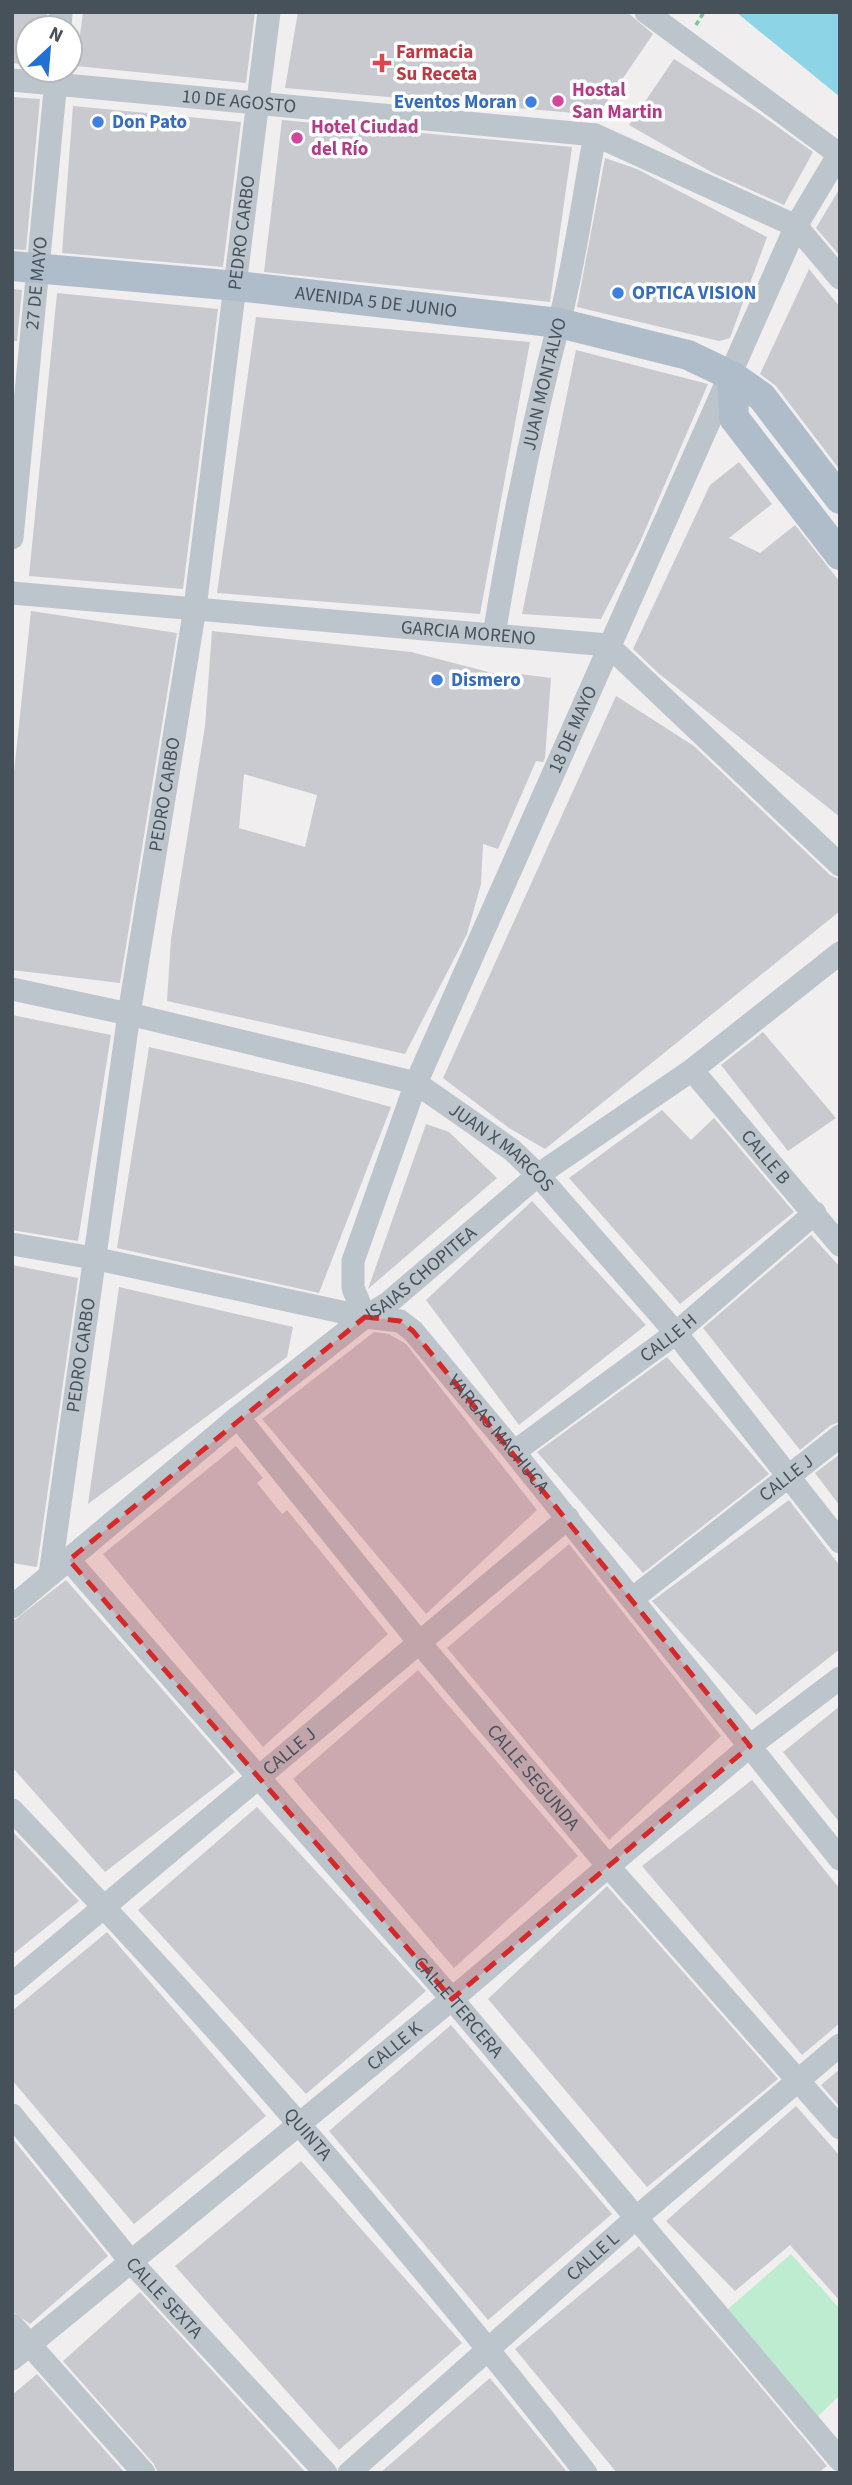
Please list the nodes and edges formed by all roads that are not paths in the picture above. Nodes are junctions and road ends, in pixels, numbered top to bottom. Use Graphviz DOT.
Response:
graph roads {
  1 [pos="269,12"];
  2 [pos="646,12"];
  3 [pos="84,81"];
  4 [pos="55,84"];
  5 [pos="257,103"];
  6 [pos="596,135"];
  7 [pos="840,154"];
  8 [pos="796,226"];
  9 [pos="26,267"];
  10 [pos="840,278"];
  11 [pos="237,286"];
  12 [pos="559,323"];
  13 [pos="732,376"];
  14 [pos="840,499"];
  15 [pos="12,538"];
  16 [pos="840,555"];
  17 [pos="12,593"];
  18 [pos="195,608"];
  19 [pos="495,635"];
  20 [pos="608,645"];
  21 [pos="840,865"];
  22 [pos="840,953"];
  23 [pos="12,989"];
  24 [pos="129,1014"];
  25 [pos="692,1070"];
  26 [pos="416,1083"];
  27 [pos="538,1175"];
  28 [pos="815,1213"];
  29 [pos="12,1244"];
  30 [pos="840,1245"];
  31 [pos="93,1258"];
  32 [pos="365,1317"];
  33 [pos="676,1333"];
  34 [pos="238,1417"];
  35 [pos="840,1436"];
  36 [pos="514,1452"];
  37 [pos="790,1477"];
  38 [pos="568,1518"];
  39 [pos="840,1542"];
  40 [pos="69,1560"];
  41 [pos="43,1582"];
  42 [pos="12,1584"];
  43 [pos="632,1599"];
  44 [pos="12,1607"];
  45 [pos="419,1642"];
  46 [pos="840,1678"];
  47 [pos="750,1746"];
  48 [pos="258,1777"];
  49 [pos="12,1810"];
  50 [pos="840,1859"];
  51 [pos="609,1867"];
  52 [pos="104,1906"];
  53 [pos="12,1984"];
  54 [pos="452,1999"];
  55 [pos="840,2045"];
  56 [pos="800,2081"];
  57 [pos="12,2115"];
  58 [pos="298,2126"];
  59 [pos="840,2128"];
  60 [pos="637,2217"];
  61 [pos="132,2263"];
  62 [pos="12,2325"];
  63 [pos="488,2347"];
  64 [pos="20,2352"];
  65 [pos="840,2460"];
  66 [pos="144,2473"];
  67 [pos="327,2473"];
  68 [pos="348,2473"];
  69 [pos="586,2473"];
  1 -- 5 [label="street, PEDRO CARBO"];
  2 -- 7 [label="street"];
  3 -- 5 [label="street, 10 DE AGOSTO"];
  4 -- 9 [label="street, 27 DE MAYO"];
  5 -- 6 [label="street, 10 DE AGOSTO"];
  5 -- 11 [label="street, PEDRO CARBO"];
  6 -- 8 [label="street, 10 DE AGOSTO"];
  6 -- 12 [label="street, JUAN MONTALVO"];
  7 -- 8 [label="street, 18 DE MAYO"];
  8 -- 10 [label="street, 10 DE AGOSTO"];
  8 -- 13 [label="street, 18 DE MAYO"];
  9 -- 11 [label="main road, AVENIDA 5 DE JUNIO"];
  9 -- 15 [label="street, 27 DE MAYO"];
  11 -- 12 [label="main road, AVENIDA 5 DE JUNIO"];
  11 -- 18 [label="street, PEDRO CARBO"];
  12 -- 13 [label="main road, AVENIDA 5 DE JUNIO"];
  12 -- 19 [label="street, JUAN MONTALVO"];
  13 -- 14 [label="main road, AVENIDA 5 DE JUNIO"];
  13 -- 16 [label="main road"];
  13 -- 20 [label="street, 18 DE MAYO"];
  17 -- 18 [label="street, GARCIA MORENO"];
  18 -- 19 [label="street, GARCIA MORENO"];
  18 -- 24 [label="street, PEDRO CARBO"];
  19 -- 20 [label="street, GARCIA MORENO"];
  20 -- 21 [label="street"];
  20 -- 26 [label="street, 18 DE MAYO"];
  22 -- 25 [label="street, ISAIAS CHOPITEA"];
  23 -- 24 [label="street, JUAN X MARCOS"];
  24 -- 26 [label="street, JUAN X MARCOS"];
  24 -- 31 [label="street, PEDRO CARBO"];
  25 -- 27 [label="street, ISAIAS CHOPITEA"];
  25 -- 28 [label="street, CALLE B"];
  26 -- 27 [label="street, JUAN X MARCOS"];
  26 -- 32 [label="street, 18 DE MAYO"];
  27 -- 32 [label="street, ISAIAS CHOPITEA"];
  27 -- 33 [label="street, JUAN X MARCOS"];
  28 -- 30 [label="street, CALLE B"];
  28 -- 33 [label="street, CALLE H"];
  29 -- 31 [label="street, VARGAS MACHUCA"];
  31 -- 32 [label="street, VARGAS MACHUCA"];
  31 -- 41 [label="street, PEDRO CARBO"];
  32 -- 34 [label="street, ISAIAS CHOPITEA"];
  32 -- 36 [label="street, VARGAS MACHUCA"];
  33 -- 36 [label="street, CALLE H"];
  33 -- 37 [label="street, JUAN X MARCOS"];
  34 -- 40 [label="street, ISAIAS CHOPITEA"];
  34 -- 45 [label="street, CALLE SEGUNDA"];
  35 -- 37 [label="street, CALLE J"];
  36 -- 38 [label="street, VARGAS MACHUCA"];
  37 -- 39 [label="street, JUAN X MARCOS"];
  37 -- 43 [label="street, CALLE J"];
  38 -- 43 [label="street, VARGAS MACHUCA"];
  38 -- 45 [label="street, CALLE J"];
  40 -- 41 [label="street, ISAIAS CHOPITEA"];
  40 -- 48 [label="street, CALLE TERCERA"];
  41 -- 42 [label="street"];
  41 -- 44 [label="street, ISAIAS CHOPITEA"];
  43 -- 47 [label="street, VARGAS MACHUCA"];
  45 -- 48 [label="street, CALLE J"];
  45 -- 51 [label="street, CALLE SEGUNDA"];
  46 -- 47 [label="street, CALLE K"];
  47 -- 50 [label="street, VARGAS MACHUCA"];
  47 -- 51 [label="street, CALLE K"];
  48 -- 52 [label="street, CALLE J"];
  48 -- 54 [label="street, CALLE TERCERA"];
  49 -- 52 [label="street, QUINTA"];
  51 -- 54 [label="street, CALLE K"];
  51 -- 56 [label="street, CALLE SEGUNDA"];
  52 -- 53 [label="street, CALLE J"];
  52 -- 58 [label="street, QUINTA"];
  54 -- 58 [label="street, CALLE K"];
  54 -- 60 [label="street, CALLE TERCERA"];
  55 -- 56 [label="street, CALLE L"];
  56 -- 59 [label="street, CALLE SEGUNDA"];
  56 -- 60 [label="street, CALLE L"];
  57 -- 61 [label="street, CALLE SEXTA"];
  58 -- 61 [label="street, CALLE K"];
  58 -- 63 [label="street, QUINTA"];
  60 -- 63 [label="street, CALLE L"];
  60 -- 65 [label="street, CALLE TERCERA"];
  61 -- 64 [label="street, CALLE K"];
  61 -- 67 [label="street, CALLE SEXTA"];
  62 -- 64 [label="street"];
  63 -- 68 [label="street, CALLE L"];
  63 -- 69 [label="street, QUINTA"];
  64 -- 66 [label="street"];
}
